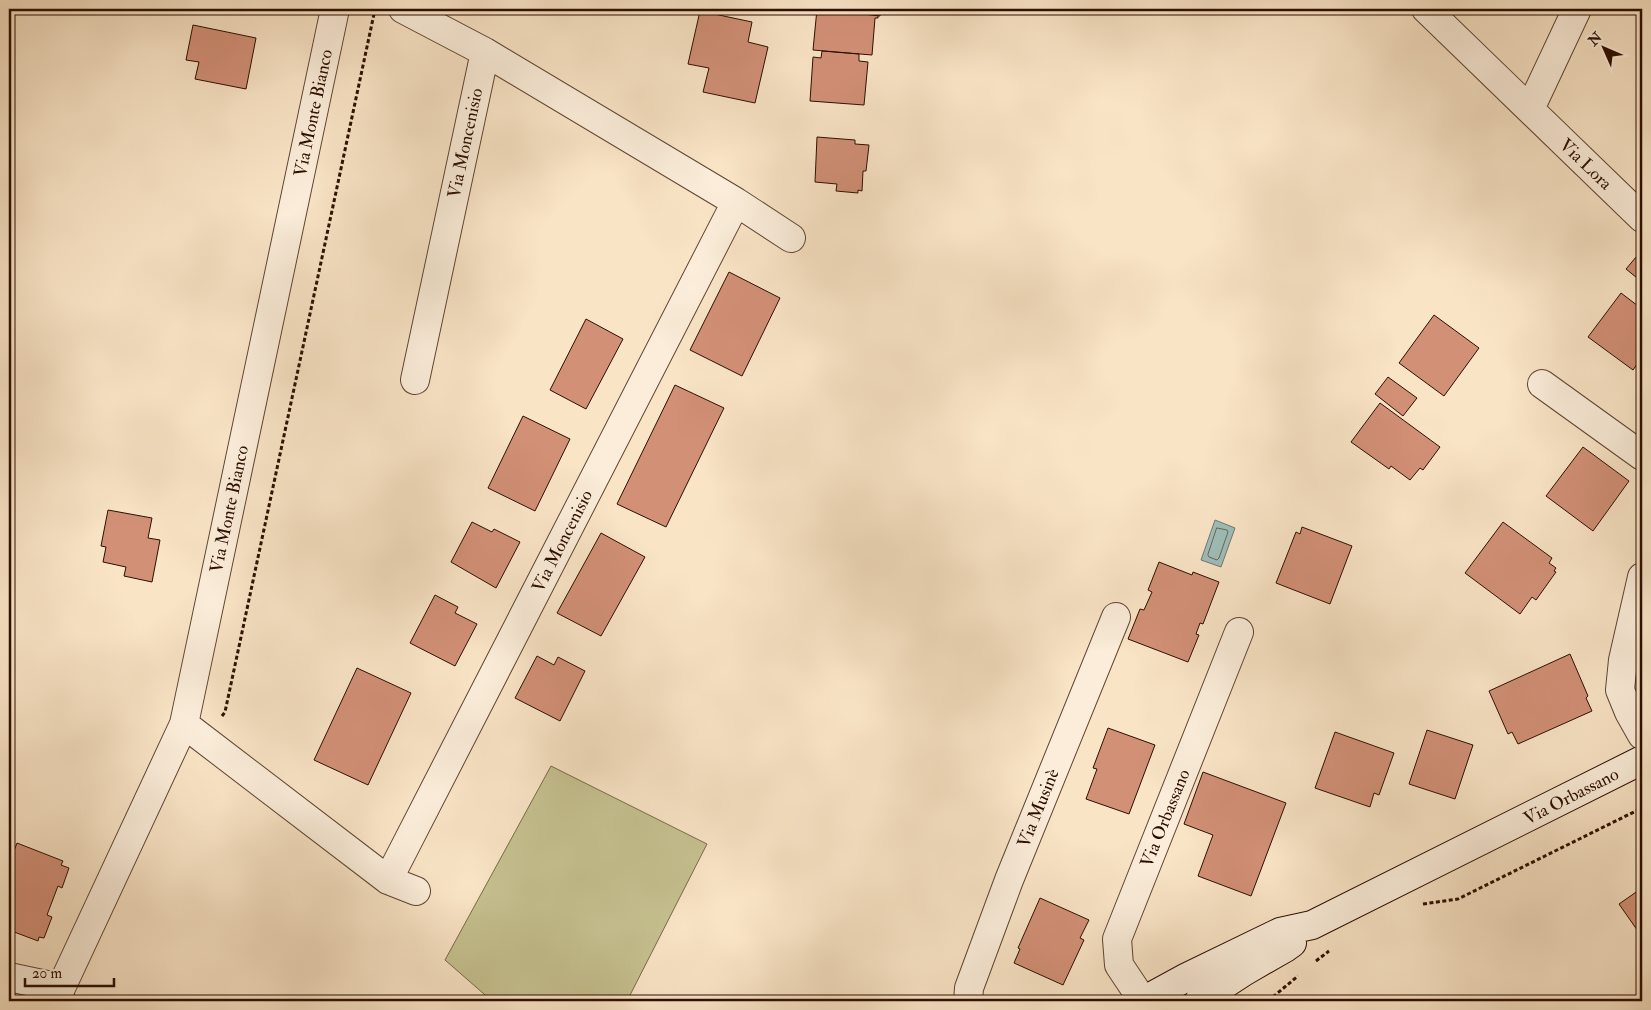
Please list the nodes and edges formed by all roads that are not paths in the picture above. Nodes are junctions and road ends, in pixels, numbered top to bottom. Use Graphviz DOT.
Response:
graph roads {
  1 [pos="335,9"];
  2 [pos="404,9"];
  3 [pos="1426,9"];
  4 [pos="1577,9"];
  5 [pos="485,52"];
  6 [pos="1530,109"];
  7 [pos="736,202"];
  8 [pos="1642,218"];
  9 [pos="791,238"];
  10 [pos="415,380"];
  11 [pos="1542,384"];
  12 [pos="1642,456"];
  13 [pos="1642,577"];
  14 [pos="1116,617"];
  15 [pos="1239,632"];
  16 [pos="193,731"];
  17 [pos="1642,735"];
  18 [pos="1642,760"];
  19 [pos="388,880"];
  20 [pos="416,891"];
  21 [pos="1312,925"];
  22 [pos="9,978"];
  23 [pos="59,995"];
  24 [pos="968,1001"];
  25 [pos="1143,1001"];
  26 [pos="1199,1001"];
  1 -- 16 [label="street, Via Monte Bianco"];
  2 -- 5 [label="street"];
  3 -- 6 [label="street, Via Lora"];
  4 -- 6 [label="street"];
  5 -- 7 [label="street"];
  5 -- 10 [label="street, Via Moncenisio"];
  6 -- 8 [label="street, Via Lora"];
  7 -- 9 [label="street"];
  7 -- 19 [label="street, Via Moncenisio"];
  11 -- 12 [label="street"];
  13 -- 17 [label="street"];
  14 -- 24 [label="street, Via Musinè"];
  15 -- 25 [label="street, Via Orbassano"];
  16 -- 19 [label="street"];
  16 -- 23 [label="street, Via Monte Bianco"];
  18 -- 21 [label="street, Via Orbassano"];
  19 -- 20 [label="street"];
  21 -- 25 [label="street, Via Orbassano"];
  21 -- 26 [label="street, Via Orbassano"];
  22 -- 23 [label="street"];
}
